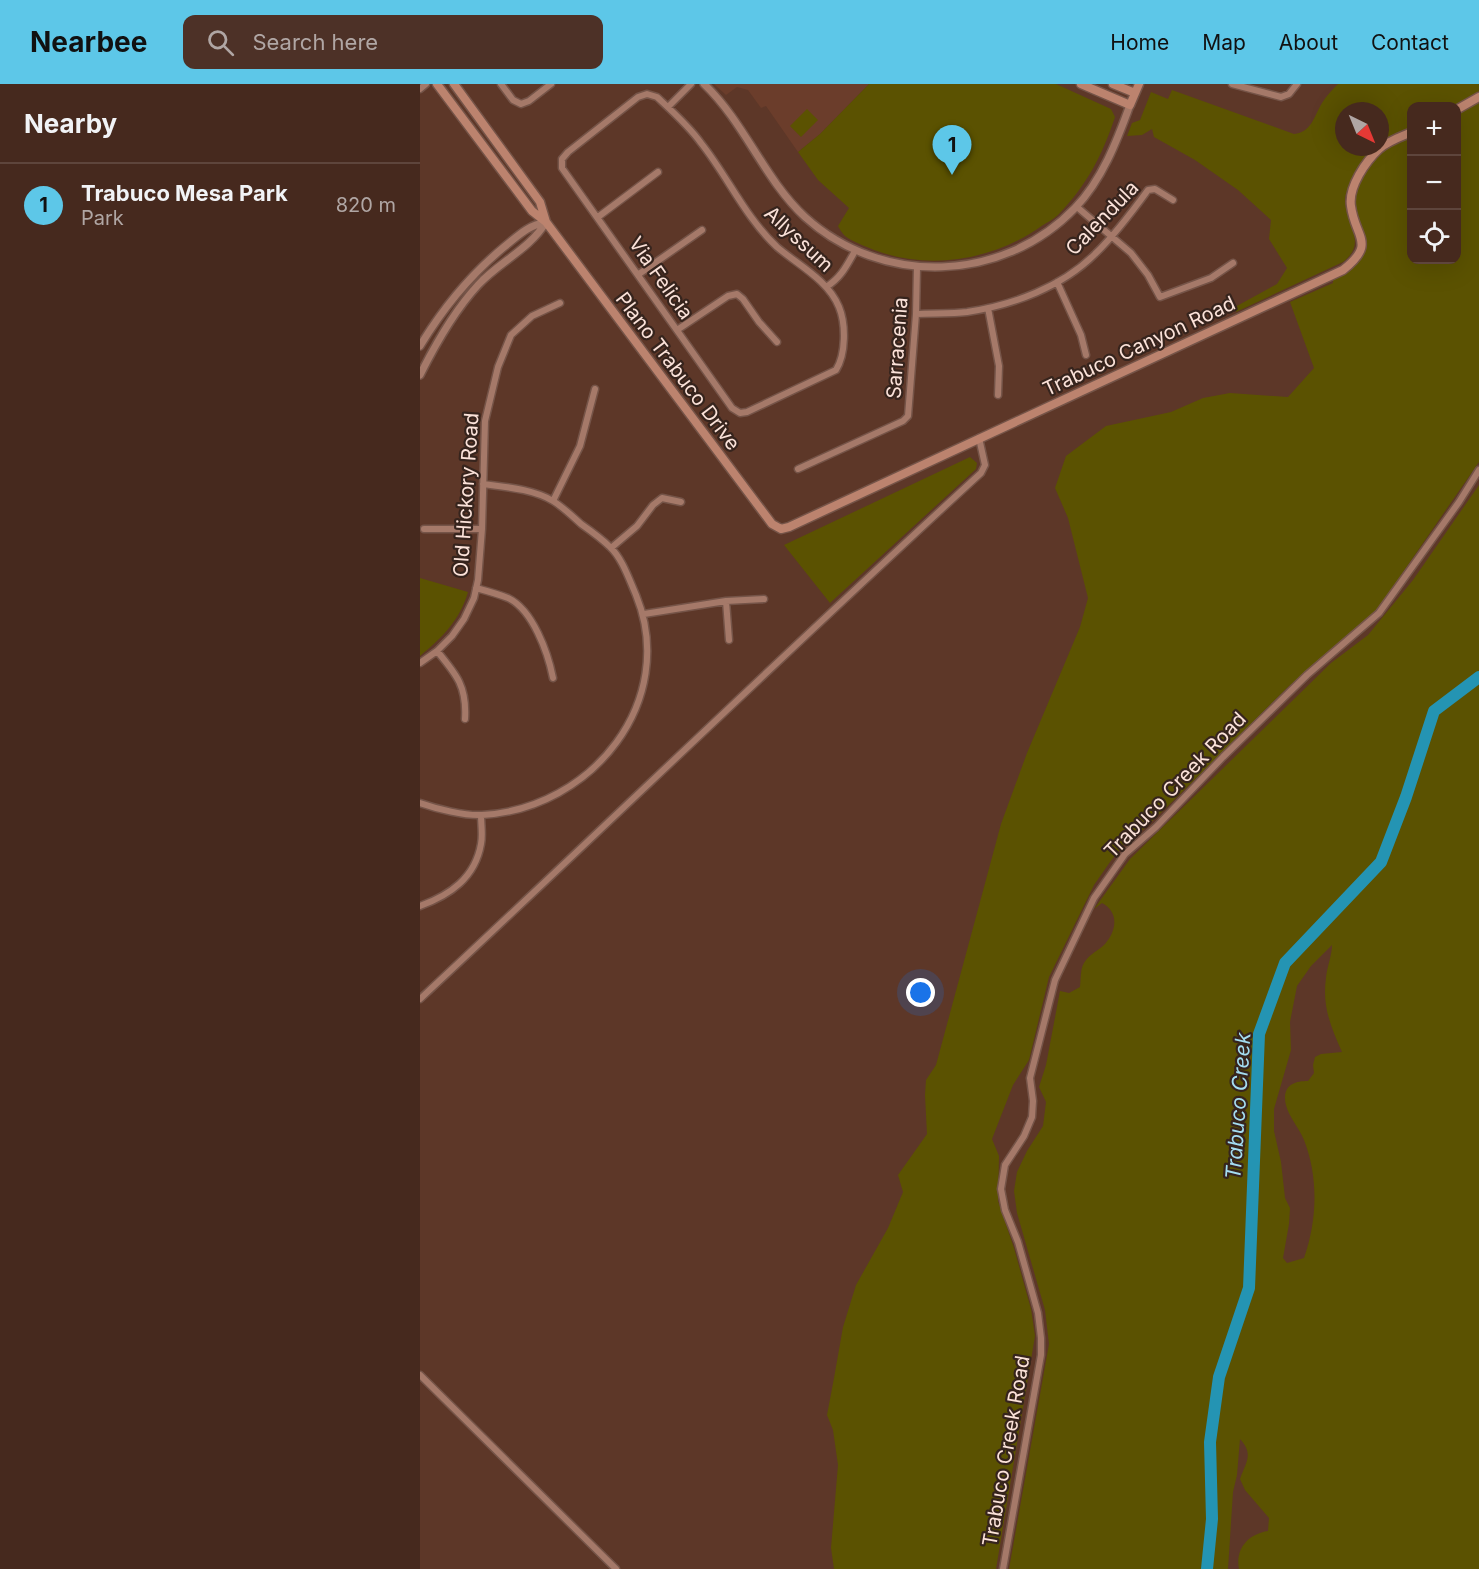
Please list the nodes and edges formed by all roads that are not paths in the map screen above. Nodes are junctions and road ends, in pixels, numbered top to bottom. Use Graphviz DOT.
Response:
graph roads {
  1 [pos="426,84"];
  2 [pos="438,84"];
  3 [pos="454,84"];
  4 [pos="501,84"];
  5 [pos="551,84"];
  6 [pos="691,84"];
  7 [pos="704,84"];
  8 [pos="1081,84"];
  9 [pos="1113,84"];
  10 [pos="1139,84"];
  11 [pos="1232,84"];
  12 [pos="1260,84"];
  13 [pos="1297,84"];
  14 [pos="420,89"];
  15 [pos="1256,91"];
  16 [pos="1135,93"];
  17 [pos="1479,97"];
  18 [pos="1130,105"];
  19 [pos="668,107"];
  20 [pos="1461,107"];
  21 [pos="1407,134"];
  22 [pos="562,159"];
  23 [pos="658,172"];
  24 [pos="1173,200"];
  25 [pos="1077,207"];
  26 [pos="598,217"];
  27 [pos="546,222"];
  28 [pos="702,230"];
  29 [pos="1111,237"];
  30 [pos="855,251"];
  31 [pos="1233,263"];
  32 [pos="917,268"];
  33 [pos="639,274"];
  34 [pos="1057,282"];
  35 [pos="826,287"];
  36 [pos="560,303"];
  37 [pos="988,308"];
  38 [pos="916,314"];
  39 [pos="677,330"];
  40 [pos="777,342"];
  41 [pos="420,346"];
  42 [pos="1086,355"];
  43 [pos="420,375"];
  44 [pos="595,389"];
  45 [pos="998,395"];
  46 [pos="740,413"];
  47 [pos="979,438"];
  48 [pos="798,469"];
  49 [pos="1479,470"];
  50 [pos="483,484"];
  51 [pos="553,501"];
  52 [pos="681,502"];
  53 [pos="789,527"];
  54 [pos="424,529"];
  55 [pos="482,529"];
  56 [pos="611,548"];
  57 [pos="476,588"];
  58 [pos="764,599"];
  59 [pos="726,601"];
  60 [pos="644,614"];
  61 [pos="729,640"];
  62 [pos="437,651"];
  63 [pos="420,663"];
  64 [pos="553,678"];
  65 [pos="465,719"];
  66 [pos="420,804"];
  67 [pos="481,815"];
  68 [pos="420,906"];
  69 [pos="420,999"];
  70 [pos="420,1374"];
  71 [pos="616,1569"];
  72 [pos="1003,1569"];
  1 -- 14 [label="street"];
  2 -- 27 [label="main road, Plano Trabuco Drive"];
  3 -- 27 [label="main road, Plano Trabuco Drive"];
  4 -- 5 [label="street"];
  6 -- 19 [label="street"];
  7 -- 30 [label="street"];
  8 -- 18 [label="main road"];
  9 -- 16 [label="main road"];
  10 -- 16 [label="main road"];
  11 -- 15 [label="street"];
  12 -- 15 [label="street"];
  13 -- 15 [label="street"];
  16 -- 18 [label="main road"];
  17 -- 20 [label="main road"];
  18 -- 25 [label="street"];
  19 -- 22 [label="street, Allyssum"];
  19 -- 35 [label="street, Allyssum"];
  21 -- 47 [label="main road, Trabuco Canyon Road"];
  22 -- 26 [label="street, Via Felicia"];
  23 -- 26 [label="street"];
  24 -- 29 [label="street, Calendula"];
  25 -- 29 [label="street"];
  25 -- 32 [label="street"];
  26 -- 33 [label="street, Via Felicia"];
  27 -- 41 [label="street"];
  27 -- 43 [label="street"];
  27 -- 53 [label="main road, Plano Trabuco Drive"];
  28 -- 33 [label="street"];
  29 -- 31 [label="street"];
  29 -- 34 [label="street, Calendula"];
  30 -- 32 [label="street"];
  30 -- 35 [label="street"];
  32 -- 38 [label="street, Sarracenia"];
  33 -- 39 [label="street, Via Felicia"];
  34 -- 37 [label="street, Calendula"];
  34 -- 42 [label="street"];
  35 -- 46 [label="street, Allyssum"];
  36 -- 50 [label="street, Old Hickory Road"];
  37 -- 38 [label="street, Calendula"];
  37 -- 45 [label="street"];
  38 -- 48 [label="street, Sarracenia"];
  39 -- 40 [label="street"];
  39 -- 46 [label="street, Via Felicia"];
  44 -- 51 [label="street"];
  47 -- 53 [label="main road, Trabuco Canyon Road"];
  47 -- 69 [label="street"];
  49 -- 72 [label="street, Trabuco Creek Road"];
  50 -- 51 [label="street"];
  50 -- 55 [label="street, Old Hickory Road"];
  51 -- 56 [label="street"];
  52 -- 56 [label="street"];
  54 -- 55 [label="street"];
  55 -- 57 [label="street, Old Hickory Road"];
  56 -- 60 [label="street"];
  57 -- 62 [label="street, Old Hickory Road"];
  57 -- 64 [label="street"];
  58 -- 59 [label="street"];
  59 -- 60 [label="street"];
  59 -- 61 [label="street"];
  60 -- 67 [label="street"];
  62 -- 63 [label="street, Old Hickory Road"];
  62 -- 65 [label="street"];
  66 -- 67 [label="street"];
  67 -- 68 [label="street"];
  70 -- 71 [label="street"];
}
